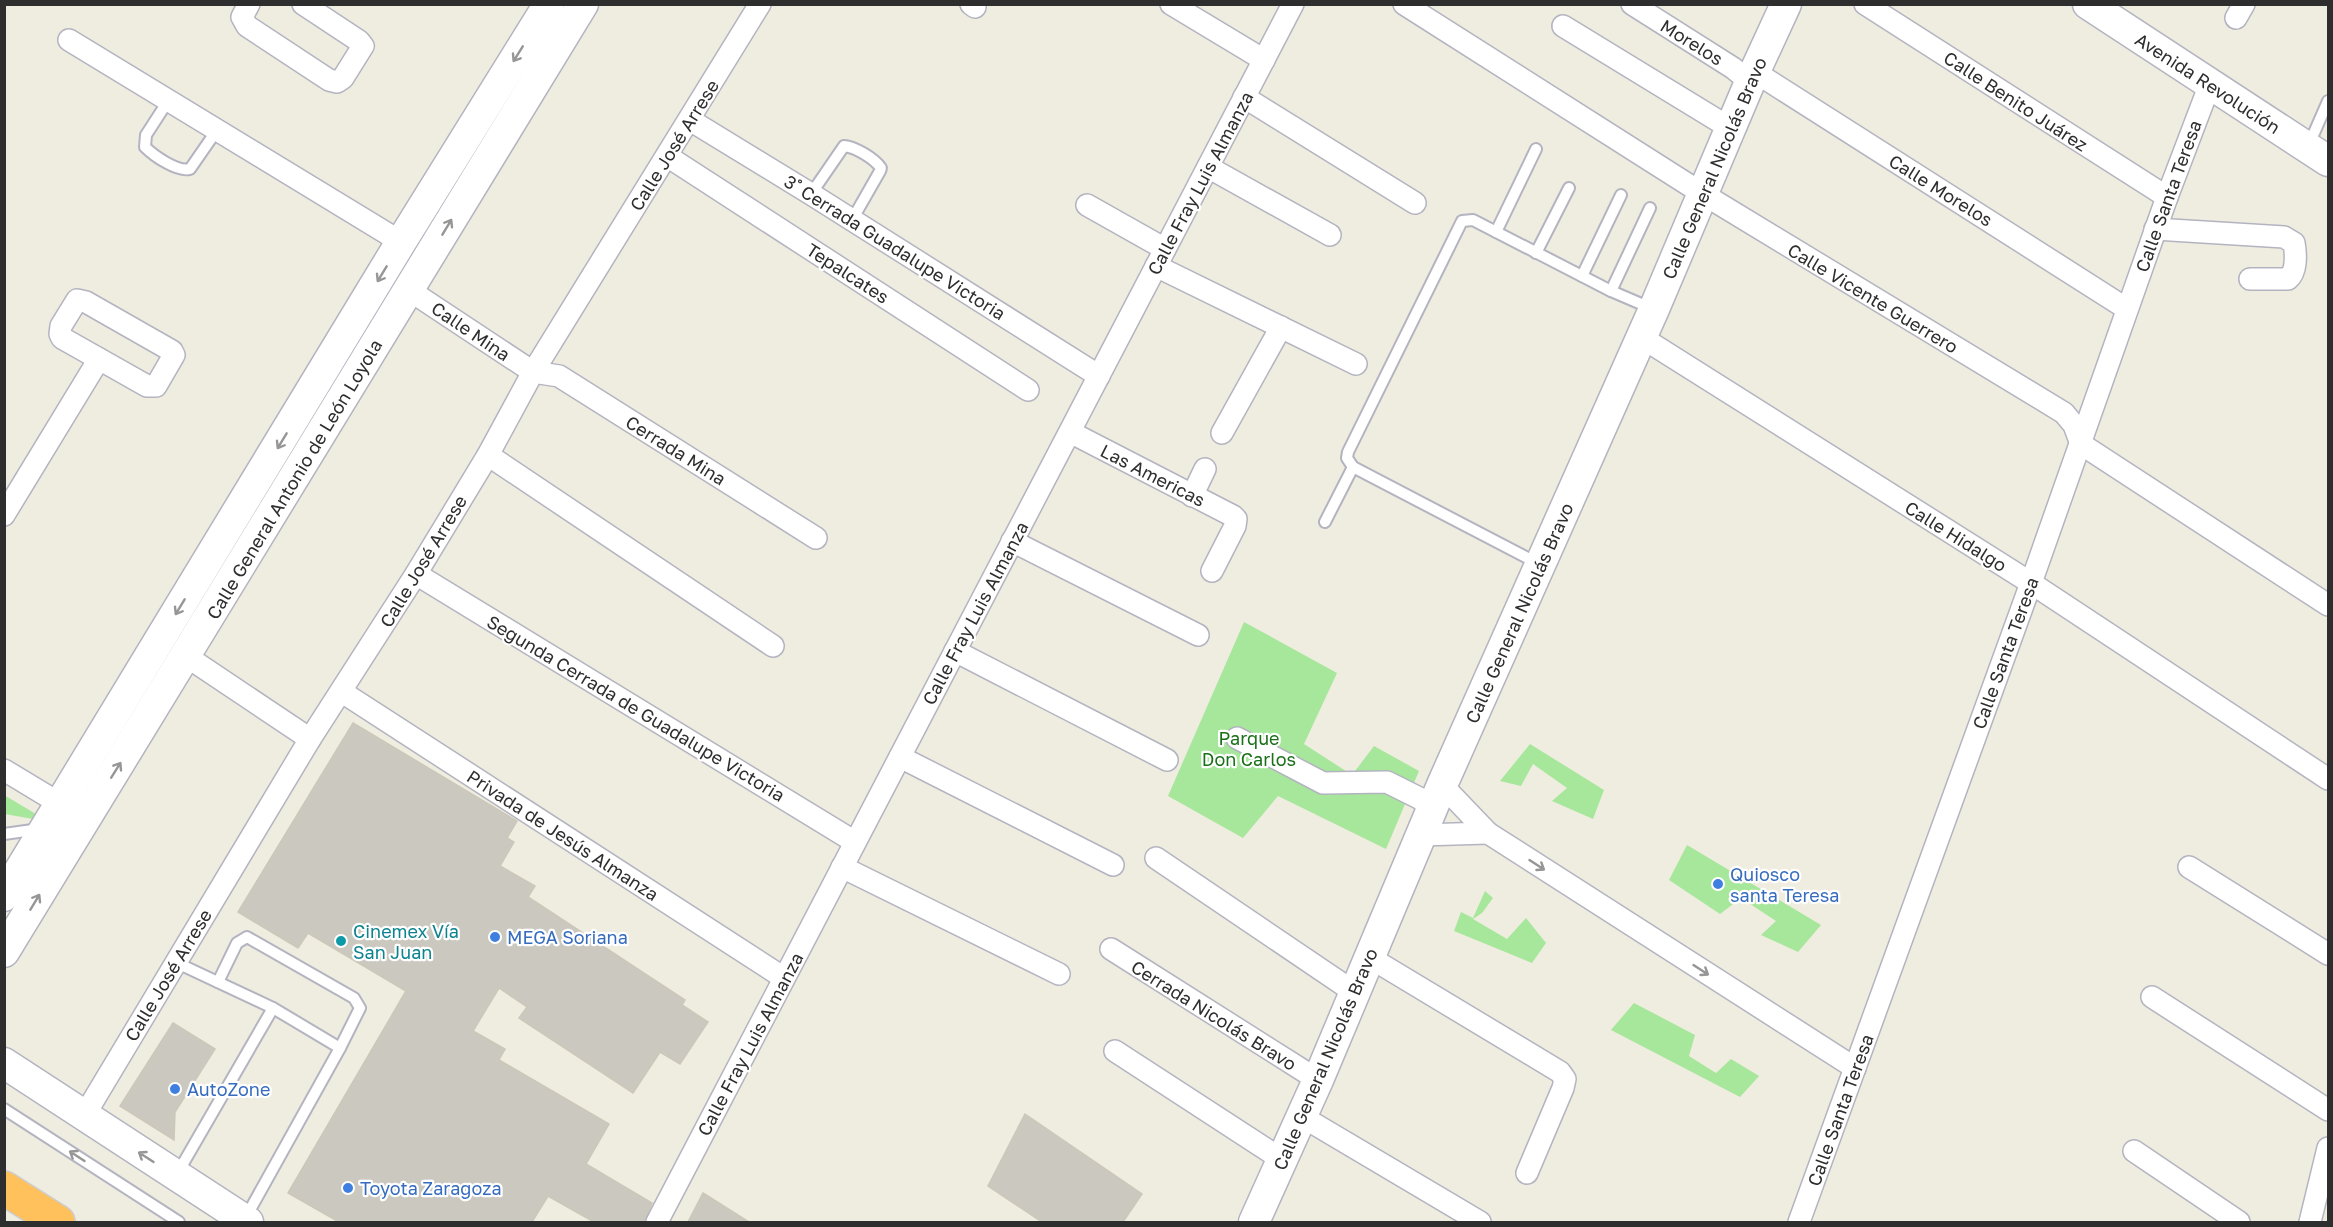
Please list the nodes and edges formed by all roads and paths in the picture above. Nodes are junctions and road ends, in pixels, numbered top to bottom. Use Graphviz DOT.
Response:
graph roads {
  1 [pos="249,4"];
  2 [pos="549,4"];
  3 [pos="583,4"];
  4 [pos="760,4"];
  5 [pos="1170,4"];
  6 [pos="1293,4"];
  7 [pos="1404,4"];
  8 [pos="1632,4"];
  9 [pos="1786,4"];
  10 [pos="1865,4"];
  11 [pos="2088,4"];
  12 [pos="310,6"];
  13 [pos="1563,26"];
  14 [pos="69,40"];
  15 [pos="1264,60"];
  16 [pos="1752,77"];
  17 [pos="2210,84"];
  18 [pos="1244,98"];
  19 [pos="168,100"];
  20 [pos="2328,101"];
  21 [pos="690,120"];
  22 [pos="1730,128"];
  23 [pos="217,130"];
  24 [pos="2304,145"];
  25 [pos="1536,149"];
  26 [pos="667,156"];
  27 [pos="2328,161"];
  28 [pos="1208,167"];
  29 [pos="1569,188"];
  30 [pos="811,194"];
  31 [pos="1703,194"];
  32 [pos="1622,195"];
  33 [pos="2167,197"];
  34 [pos="1415,202"];
  35 [pos="1087,205"];
  36 [pos="1650,208"];
  37 [pos="852,220"];
  38 [pos="2156,229"];
  39 [pos="1496,231"];
  40 [pos="1330,234"];
  41 [pos="402,242"];
  42 [pos="1536,253"];
  43 [pos="1161,257"];
  44 [pos="1582,276"];
  45 [pos="2250,279"];
  46 [pos="409,290"];
  47 [pos="1611,291"];
  48 [pos="1654,309"];
  49 [pos="2127,309"];
  50 [pos="1281,327"];
  51 [pos="1641,337"];
  52 [pos="99,359"];
  53 [pos="1356,364"];
  54 [pos="533,372"];
  55 [pos="1099,376"];
  56 [pos="1028,390"];
  57 [pos="1070,432"];
  58 [pos="1222,433"];
  59 [pos="2081,444"];
  60 [pos="488,455"];
  61 [pos="1353,467"];
  62 [pos="1205,469"];
  63 [pos="1192,496"];
  64 [pos="4,515"];
  65 [pos="1326,522"];
  66 [pos="816,538"];
  67 [pos="1012,541"];
  68 [pos="1540,564"];
  69 [pos="1212,571"];
  70 [pos="416,574"];
  71 [pos="2031,583"];
  72 [pos="2328,605"];
  73 [pos="1198,635"];
  74 [pos="773,646"];
  75 [pos="955,651"];
  76 [pos="186,656"];
  77 [pos="342,692"];
  78 [pos="1237,738"];
  79 [pos="310,739"];
  80 [pos="900,757"];
  81 [pos="1167,760"];
  82 [pos="4,770"];
  83 [pos="2328,779"];
  84 [pos="1437,796"];
  85 [pos="54,820"];
  86 [pos="4,826"];
  87 [pos="1488,833"];
  88 [pos="4,834"];
  89 [pos="1421,835"];
  90 [pos="855,842"];
  91 [pos="1156,858"];
  92 [pos="1113,864"];
  93 [pos="842,867"];
  94 [pos="2189,867"];
  95 [pos="4,896"];
  96 [pos="1111,949"];
  97 [pos="4,952"];
  98 [pos="2328,954"];
  99 [pos="1369,957"];
  100 [pos="175,962"];
  101 [pos="1059,974"];
  102 [pos="784,978"];
  103 [pos="218,982"];
  104 [pos="1354,992"];
  105 [pos="2152,997"];
  106 [pos="273,1008"];
  107 [pos="340,1048"];
  108 [pos="1115,1051"];
  109 [pos="4,1063"];
  110 [pos="1855,1068"];
  111 [pos="1318,1080"];
  112 [pos="4,1109"];
  113 [pos="2328,1110"];
  114 [pos="84,1116"];
  115 [pos="1301,1116"];
  116 [pos="2328,1148"];
  117 [pos="2134,1151"];
  118 [pos="1281,1159"];
  119 [pos="1527,1173"];
  120 [pos="176,1176"];
  121 [pos="4,1188"];
  122 [pos="2322,1199"];
  123 [pos="247,1221"];
  124 [pos="58,1222"];
  125 [pos="178,1222"];
  126 [pos="657,1222"];
  127 [pos="1254,1222"];
  128 [pos="1480,1222"];
  129 [pos="1799,1222"];
  130 [pos="2239,1222"];
  131 [pos="2310,1222"];
  1 -- 12 [label="street"];
  2 -- 41 [label="street, Calle General Antonio de León Loyola, one-way"];
  46 -- 3 [label="street, Calle General Antonio de León Loyola, one-way"];
  4 -- 21 [label="street, Calle José Arrese"];
  5 -- 15 [label="street"];
  6 -- 15 [label="street, Calle Fray Luis Almanza"];
  7 -- 31 [label="street, Calle Vicente Guerrero"];
  8 -- 16 [label="street, Morelos"];
  9 -- 16 [label="street, Calle General Nicolás Bravo"];
  10 -- 33 [label="street, Calle Benito Juárez"];
  11 -- 17 [label="street, Avenida Revolución"];
  13 -- 22 [label="street"];
  14 -- 19 [label="street"];
  15 -- 18 [label="street, Calle Fray Luis Almanza"];
  16 -- 22 [label="street, Calle General Nicolás Bravo"];
  16 -- 49 [label="street, Calle Morelos"];
  17 -- 24 [label="street, Avenida Revolución"];
  17 -- 33 [label="street, Calle Santa Teresa"];
  18 -- 28 [label="street, Calle Fray Luis Almanza"];
  18 -- 34 [label="street"];
  19 -- 23 [label="street"];
  19 -- 23 [label="lane"];
  20 -- 24 [label="lane"];
  21 -- 26 [label="street, Calle José Arrese"];
  21 -- 30 [label="street, 3˚ Cerrada Guadalupe Victoria"];
  22 -- 31 [label="street, Calle General Nicolás Bravo"];
  23 -- 41 [label="street"];
  24 -- 27 [label="street, Avenida Revolución"];
  25 -- 39 [label="lane"];
  26 -- 54 [label="street, Calle José Arrese"];
  26 -- 56 [label="street, Tepalcates"];
  28 -- 40 [label="street"];
  28 -- 43 [label="street, Calle Fray Luis Almanza"];
  29 -- 42 [label="lane"];
  30 -- 37 [label="street, 3˚ Cerrada Guadalupe Victoria"];
  30 -- 37 [label="lane"];
  31 -- 48 [label="street, Calle General Nicolás Bravo"];
  31 -- 59 [label="street, Calle Vicente Guerrero"];
  32 -- 44 [label="lane"];
  33 -- 38 [label="street, Calle Santa Teresa"];
  35 -- 43 [label="street"];
  36 -- 47 [label="lane"];
  37 -- 55 [label="street, 3˚ Cerrada Guadalupe Victoria"];
  38 -- 45 [label="street"];
  38 -- 49 [label="street, Calle Santa Teresa"];
  39 -- 42 [label="lane"];
  39 -- 61 [label="lane"];
  41 -- 85 [label="street, Calle General Antonio de León Loyola, one-way"];
  42 -- 44 [label="lane"];
  43 -- 50 [label="street"];
  43 -- 55 [label="street, Calle Fray Luis Almanza"];
  44 -- 47 [label="lane"];
  46 -- 54 [label="street, Calle Mina"];
  46 -- 76 [label="street, Calle General Antonio de León Loyola"];
  47 -- 48 [label="lane"];
  48 -- 51 [label="street, Calle General Nicolás Bravo"];
  49 -- 59 [label="street, Calle Santa Teresa"];
  50 -- 53 [label="street"];
  50 -- 58 [label="street"];
  51 -- 68 [label="street, Calle General Nicolás Bravo"];
  51 -- 71 [label="street, Calle Hidalgo"];
  52 -- 52 [label="street"];
  52 -- 64 [label="street"];
  54 -- 60 [label="street, Calle José Arrese"];
  54 -- 66 [label="street, Cerrada Mina"];
  55 -- 57 [label="street, Calle Fray Luis Almanza"];
  57 -- 63 [label="street, Las Americas"];
  57 -- 67 [label="street, Calle Fray Luis Almanza"];
  59 -- 71 [label="street, Calle Santa Teresa"];
  59 -- 72 [label="street"];
  60 -- 70 [label="street, Calle José Arrese"];
  60 -- 74 [label="street"];
  61 -- 65 [label="lane"];
  61 -- 68 [label="lane"];
  62 -- 63 [label="street"];
  63 -- 69 [label="street, Las Americas"];
  67 -- 73 [label="street"];
  67 -- 75 [label="street, Calle Fray Luis Almanza"];
  68 -- 84 [label="street, Calle General Nicolás Bravo"];
  70 -- 77 [label="street, Calle José Arrese"];
  70 -- 90 [label="street, Segunda Cerrada de Guadalupe Victoria"];
  71 -- 83 [label="street, Calle Hidalgo"];
  71 -- 110 [label="street, Calle Santa Teresa"];
  75 -- 80 [label="street, Calle Fray Luis Almanza"];
  75 -- 81 [label="street"];
  76 -- 79 [label="street"];
  85 -- 76 [label="street, Calle General Antonio de León Loyola, one-way"];
  77 -- 79 [label="street, Calle José Arrese"];
  77 -- 102 [label="street, Privada de Jesús Almanza"];
  78 -- 84 [label="street"];
  79 -- 100 [label="street, Calle José Arrese"];
  80 -- 90 [label="street, Calle Fray Luis Almanza"];
  80 -- 92 [label="street"];
  82 -- 85 [label="street"];
  84 -- 87 [label="street"];
  84 -- 89 [label="street, Calle General Nicolás Bravo"];
  85 -- 86 [label="lane"];
  85 -- 88 [label="lane"];
  85 -- 95 [label="street, Calle General Antonio de León Loyola"];
  97 -- 85 [label="street, Calle General Antonio de León Loyola, one-way"];
  87 -- 89 [label="street"];
  87 -- 110 [label="street, one-way"];
  89 -- 99 [label="street, Calle General Nicolás Bravo"];
  90 -- 93 [label="street, Calle Fray Luis Almanza"];
  91 -- 104 [label="street"];
  93 -- 101 [label="street"];
  93 -- 102 [label="street, Calle Fray Luis Almanza"];
  94 -- 98 [label="street"];
  96 -- 111 [label="street, Cerrada Nicolás Bravo"];
  99 -- 104 [label="street, Calle General Nicolás Bravo"];
  99 -- 119 [label="street"];
  100 -- 103 [label="lane"];
  100 -- 114 [label="street, Calle José Arrese"];
  102 -- 126 [label="street, Calle Fray Luis Almanza"];
  103 -- 106 [label="lane"];
  103 -- 107 [label="lane"];
  104 -- 111 [label="street, Calle General Nicolás Bravo"];
  105 -- 113 [label="street"];
  106 -- 107 [label="lane"];
  106 -- 120 [label="lane"];
  107 -- 123 [label="lane"];
  108 -- 118 [label="street"];
  109 -- 114 [label="street"];
  110 -- 129 [label="street, Calle Santa Teresa"];
  111 -- 115 [label="street, Calle General Nicolás Bravo"];
  125 -- 112 [label="lane, one-way"];
  120 -- 114 [label="street, one-way"];
  115 -- 118 [label="street, Calle General Nicolás Bravo"];
  115 -- 128 [label="street"];
  116 -- 122 [label="street"];
  117 -- 130 [label="street"];
  118 -- 127 [label="street, Calle General Nicolás Bravo"];
  120 -- 123 [label="street"];
  121 -- 124 [label="highway"];
  122 -- 131 [label="street"];
}
